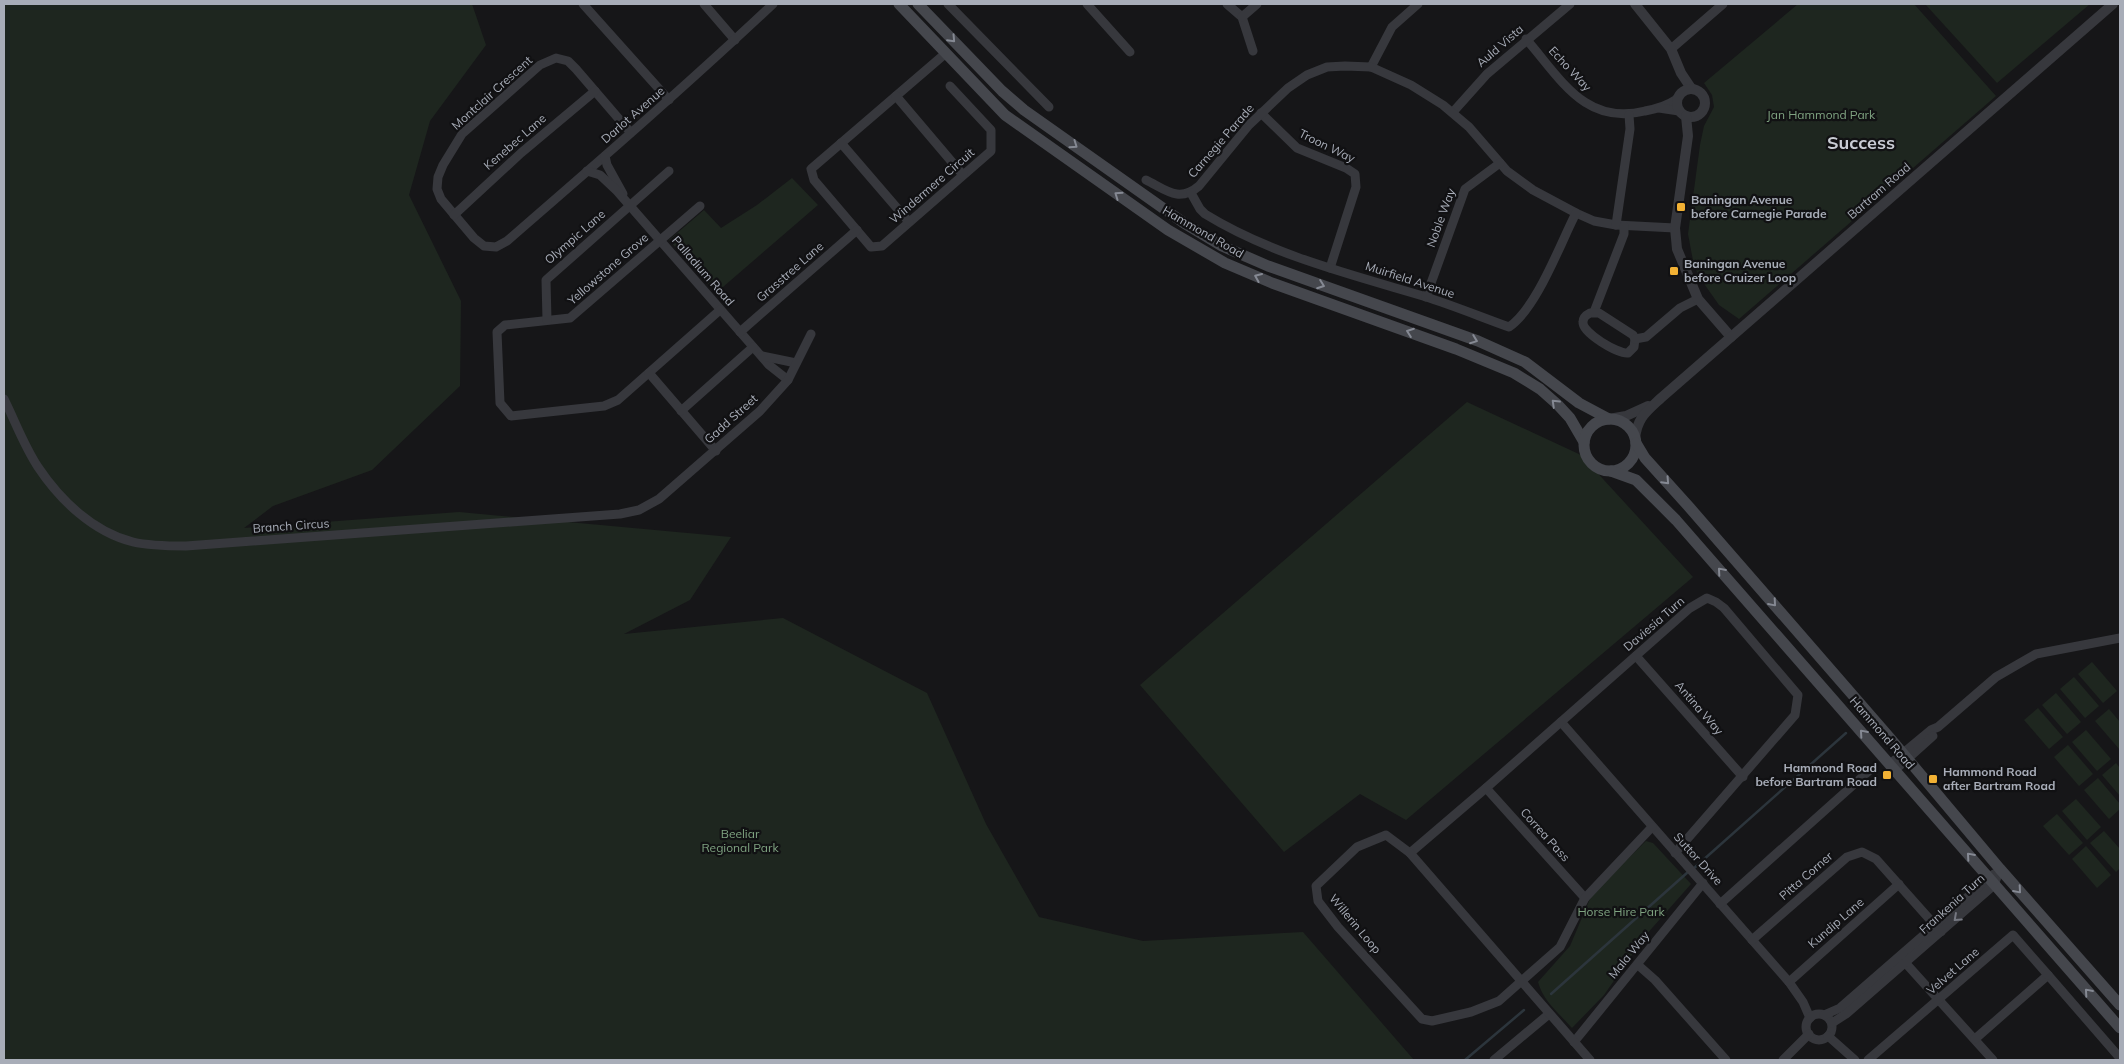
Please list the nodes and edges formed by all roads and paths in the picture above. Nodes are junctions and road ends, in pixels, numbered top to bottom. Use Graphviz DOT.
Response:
graph roads {
  1 [pos="583,4"];
  2 [pos="704,4"];
  3 [pos="773,4"];
  4 [pos="899,4"];
  5 [pos="918,4"];
  6 [pos="948,4"];
  7 [pos="1087,4"];
  8 [pos="1227,4"];
  9 [pos="1257,4"];
  10 [pos="1418,4"];
  11 [pos="1570,4"];
  12 [pos="1637,4"];
  13 [pos="1723,4"];
  14 [pos="2113,4"];
  15 [pos="1242,17"];
  16 [pos="1526,39"];
  17 [pos="735,40"];
  18 [pos="1671,49"];
  19 [pos="1253,51"];
  20 [pos="1130,52"];
  21 [pos="946,53"];
  22 [pos="1370,67"];
  23 [pos="1681,73"];
  24 [pos="950,86"];
  25 [pos="1691,88"];
  26 [pos="595,90"];
  27 [pos="896,96"];
  28 [pos="1679,97"];
  29 [pos="669,100"];
  30 [pos="1049,107"];
  31 [pos="1659,108"];
  32 [pos="1453,112"];
  33 [pos="1261,113"];
  34 [pos="1683,113"];
  35 [pos="1629,115"];
  36 [pos="1698,115"];
  37 [pos="631,133"];
  38 [pos="1688,136"];
  39 [pos="841,143"];
  40 [pos="605,156"];
  41 [pos="1500,163"];
  42 [pos="587,172"];
  43 [pos="669,172"];
  44 [pos="963,175"];
  45 [pos="1146,180"];
  46 [pos="1191,193"];
  47 [pos="628,204"];
  48 [pos="700,206"];
  49 [pos="1576,213"];
  50 [pos="454,215"];
  51 [pos="909,222"];
  52 [pos="1620,225"];
  53 [pos="1675,228"];
  54 [pos="856,230"];
  55 [pos="507,241"];
  56 [pos="659,241"];
  57 [pos="1330,268"];
  58 [pos="1426,298"];
  59 [pos="1698,299"];
  60 [pos="720,310"];
  61 [pos="1594,312"];
  62 [pos="547,320"];
  63 [pos="740,332"];
  64 [pos="811,334"];
  65 [pos="1731,337"];
  66 [pos="1635,339"];
  67 [pos="754,347"];
  68 [pos="762,356"];
  69 [pos="796,363"];
  70 [pos="649,373"];
  71 [pos="788,380"];
  72 [pos="1661,398"];
  73 [pos="4,399"];
  74 [pos="681,411"];
  75 [pos="1609,419"];
  76 [pos="1636,441"];
  77 [pos="1584,442"];
  78 [pos="716,451"];
  79 [pos="1611,471"];
  80 [pos="649,506"];
  81 [pos="2120,638"];
  82 [pos="1636,656"];
  83 [pos="1561,722"];
  84 [pos="1906,756"];
  85 [pos="1893,767"];
  86 [pos="1870,770"];
  87 [pos="1743,777"];
  88 [pos="1486,788"];
  89 [pos="1652,827"];
  90 [pos="1410,853"];
  91 [pos="1676,853"];
  92 [pos="2000,869"];
  93 [pos="1991,881"];
  94 [pos="1703,883"];
  95 [pos="1899,884"];
  96 [pos="1585,898"];
  97 [pos="1720,904"];
  98 [pos="1938,928"];
  99 [pos="1752,940"];
  100 [pos="1902,959"];
  101 [pos="1638,965"];
  102 [pos="2048,975"];
  103 [pos="1521,982"];
  104 [pos="1789,982"];
  105 [pos="1938,1000"];
  106 [pos="2120,1006"];
  107 [pos="1549,1014"];
  108 [pos="1824,1014"];
  109 [pos="1810,1018"];
  110 [pos="1832,1023"];
  111 [pos="2120,1028"];
  112 [pos="1809,1034"];
  113 [pos="1828,1036"];
  114 [pos="1975,1039"];
  115 [pos="1574,1042"];
  116 [pos="2120,1058"];
  117 [pos="1494,1060"];
  118 [pos="1590,1060"];
  119 [pos="1726,1060"];
  120 [pos="1783,1060"];
  121 [pos="1855,1060"];
  122 [pos="1868,1060"];
  123 [pos="1993,1060"];
  1 -- 29 [label="street"];
  2 -- 17 [label="street"];
  3 -- 17 [label="street, Darlot Avenue"];
  4 -- 21 [label="main road, Hammond Road"];
  5 -- 75 [label="main road, Hammond Road, one-way"];
  6 -- 30 [label="street"];
  7 -- 20 [label="street"];
  8 -- 15 [label="street"];
  9 -- 15 [label="street"];
  10 -- 22 [label="street"];
  11 -- 16 [label="street, Auld Vista"];
  12 -- 18 [label="street"];
  13 -- 18 [label="street"];
  14 -- 65 [label="street, Bartram Road"];
  15 -- 19 [label="street"];
  16 -- 32 [label="street, Auld Vista"];
  16 -- 35 [label="street, Echo Way"];
  17 -- 29 [label="street, Darlot Avenue"];
  18 -- 23 [label="street"];
  21 -- 27 [label="street"];
  77 -- 21 [label="main road, Hammond Road, one-way"];
  22 -- 32 [label="street, Carnegie Parade"];
  22 -- 33 [label="street, Carnegie Parade"];
  23 -- 25 [label="street"];
  23 -- 28 [label="street"];
  24 -- 44 [label="street, Windermere Circuit"];
  25 -- 28 [label="street"];
  25 -- 36 [label="street"];
  26 -- 37 [label="street, Montclair Crescent"];
  26 -- 50 [label="street, Kenebec Lane"];
  26 -- 50 [label="street, Montclair Crescent"];
  27 -- 39 [label="street"];
  27 -- 44 [label="street"];
  28 -- 31 [label="street, Echo Way"];
  28 -- 34 [label="street"];
  29 -- 37 [label="street, Darlot Avenue"];
  31 -- 34 [label="street, Echo Way"];
  31 -- 35 [label="street, Echo Way"];
  32 -- 41 [label="street, Carnegie Parade"];
  33 -- 46 [label="street, Carnegie Parade"];
  33 -- 57 [label="street, Troon Way"];
  34 -- 36 [label="street"];
  34 -- 38 [label="street"];
  35 -- 52 [label="street"];
  36 -- 38 [label="street"];
  37 -- 40 [label="street, Darlot Avenue"];
  38 -- 53 [label="street"];
  39 -- 51 [label="street"];
  39 -- 54 [label="street"];
  40 -- 42 [label="street, Darlot Avenue"];
  40 -- 47 [label="street, Palladium Road"];
  41 -- 49 [label="street, Carnegie Parade"];
  41 -- 58 [label="street, Noble Way"];
  42 -- 47 [label="street, Palladium Road"];
  42 -- 55 [label="street, Darlot Avenue"];
  43 -- 47 [label="street, Olympic Lane"];
  44 -- 51 [label="street, Windermere Circuit"];
  45 -- 46 [label="street, Carnegie Parade"];
  46 -- 57 [label="street, Muirfield Avenue"];
  47 -- 56 [label="street, Palladium Road"];
  47 -- 62 [label="street, Olympic Lane"];
  48 -- 56 [label="street, Yellowstone Grove"];
  49 -- 52 [label="street, Carnegie Parade"];
  49 -- 58 [label="street, Muirfield Avenue"];
  50 -- 55 [label="street, Montclair Crescent"];
  51 -- 54 [label="street, Windermere Circuit"];
  52 -- 53 [label="street, Carnegie Parade"];
  52 -- 61 [label="street"];
  53 -- 59 [label="street"];
  54 -- 63 [label="street, Grasstree Lane"];
  56 -- 60 [label="street, Palladium Road"];
  56 -- 62 [label="street, Yellowstone Grove"];
  57 -- 58 [label="street, Muirfield Avenue"];
  59 -- 65 [label="street"];
  59 -- 66 [label="street"];
  60 -- 63 [label="street, Palladium Road"];
  60 -- 70 [label="street, Yellowstone Grove"];
  61 -- 66 [label="street"];
  61 -- 66 [label="street"];
  62 -- 70 [label="street, Yellowstone Grove"];
  63 -- 67 [label="street, Palladium Road"];
  64 -- 69 [label="street, Gadd Street"];
  65 -- 72 [label="street, Bartram Road"];
  67 -- 68 [label="street, Palladium Road"];
  67 -- 74 [label="street"];
  68 -- 69 [label="street"];
  68 -- 71 [label="street, Palladium Road"];
  69 -- 71 [label="street, Gadd Street"];
  70 -- 74 [label="street"];
  71 -- 78 [label="street, Gadd Street"];
  72 -- 75 [label="street, Bartram Road"];
  72 -- 76 [label="street, Bartram Road"];
  73 -- 80 [label="street, Branch Circus"];
  74 -- 78 [label="street"];
  75 -- 76 [label="main road"];
  75 -- 77 [label="main road"];
  76 -- 79 [label="main road"];
  76 -- 84 [label="main road, Hammond Road, one-way"];
  77 -- 79 [label="main road"];
  78 -- 80 [label="street, Gadd Street"];
  85 -- 79 [label="main road, Hammond Road, one-way"];
  81 -- 84 [label="street"];
  82 -- 83 [label="street, Daviesia Turn"];
  82 -- 87 [label="street, Antina Way"];
  82 -- 87 [label="street, Daviesia Turn"];
  83 -- 88 [label="street, Daviesia Turn"];
  83 -- 89 [label="street, Suttor Drive"];
  84 -- 85 [label="street"];
  84 -- 92 [label="main road, Hammond Road"];
  93 -- 85 [label="main road, Hammond Road, one-way"];
  86 -- 97 [label="street"];
  87 -- 91 [label="street, Daviesia Turn"];
  88 -- 90 [label="street, Daviesia Turn"];
  88 -- 96 [label="street, Correa Pass"];
  89 -- 91 [label="street, Suttor Drive"];
  89 -- 96 [label="street"];
  90 -- 103 [label="street, Willerin Loop"];
  90 -- 103 [label="street, Willerin Loop"];
  91 -- 94 [label="street, Suttor Drive"];
  92 -- 93 [label="street, Frankenia Turn"];
  92 -- 106 [label="main road, Hammond Road, one-way"];
  93 -- 98 [label="street, Frankenia Turn"];
  111 -- 93 [label="main road, Hammond Road, one-way"];
  94 -- 97 [label="street, Suttor Drive"];
  94 -- 101 [label="street, Mala Way"];
  95 -- 98 [label="street, Pitta Corner"];
  95 -- 99 [label="street, Pitta Corner"];
  95 -- 104 [label="street, Kundip Lane"];
  96 -- 103 [label="street"];
  97 -- 99 [label="street, Suttor Drive"];
  98 -- 100 [label="street, Frankenia Turn"];
  99 -- 104 [label="street, Suttor Drive"];
  100 -- 105 [label="street"];
  100 -- 108 [label="street, Frankenia Turn"];
  100 -- 110 [label="street, Frankenia Turn"];
  101 -- 115 [label="street, Mala Way"];
  101 -- 119 [label="street"];
  102 -- 105 [label="street, Velvet Lane"];
  102 -- 114 [label="street"];
  102 -- 116 [label="street"];
  103 -- 107 [label="street, Willerin Loop"];
  104 -- 109 [label="street, Suttor Drive"];
  105 -- 114 [label="street"];
  105 -- 122 [label="street, Velvet Lane"];
  107 -- 115 [label="street, Willerin Loop"];
  107 -- 117 [label="street"];
  108 -- 109 [label="street"];
  108 -- 110 [label="street"];
  109 -- 112 [label="street"];
  110 -- 113 [label="street"];
  112 -- 113 [label="street"];
  112 -- 120 [label="street"];
  113 -- 121 [label="street"];
  114 -- 123 [label="street"];
  115 -- 118 [label="street, Willerin Loop"];
}
